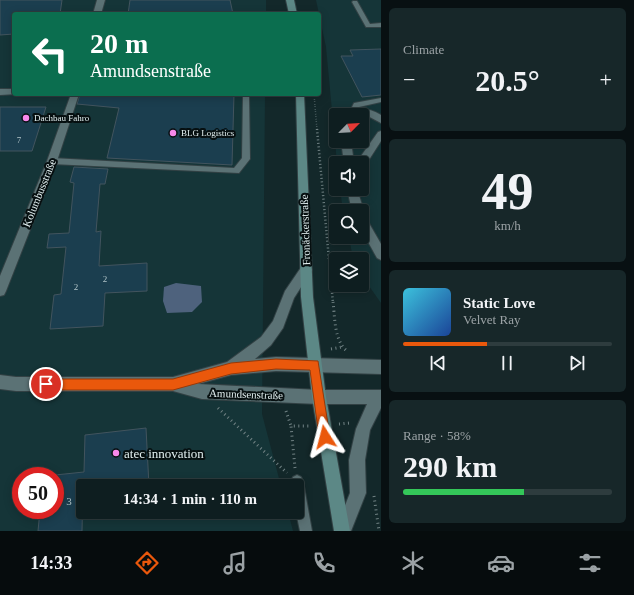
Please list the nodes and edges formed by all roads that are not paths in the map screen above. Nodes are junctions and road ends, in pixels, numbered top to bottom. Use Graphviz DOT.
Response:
graph roads {
  1 [pos="101,0"];
  2 [pos="290,0"];
  3 [pos="356,2"];
  4 [pos="98,12"];
  5 [pos="293,12"];
  6 [pos="381,25"];
  7 [pos="0,92"];
  8 [pos="12,92"];
  9 [pos="74,96"];
  10 [pos="246,96"];
  11 [pos="300,96"];
  12 [pos="381,100"];
  13 [pos="354,108"];
  14 [pos="369,113"];
  15 [pos="381,120"];
  16 [pos="381,134"];
  17 [pos="367,156"];
  18 [pos="52,161"];
  19 [pos="369,234"];
  20 [pos="381,255"];
  21 [pos="306,270"];
  22 [pos="0,291"];
  23 [pos="314,365"];
  24 [pos="381,367"];
  25 [pos="231,368"];
  26 [pos="0,382"];
  27 [pos="173,384"];
  28 [pos="318,397"];
  29 [pos="379,398"];
  30 [pos="304,519"];
  31 [pos="306,531"];
  32 [pos="343,531"];
  1 -- 4 [label="street"];
  2 -- 5 [label="main road"];
  3 -- 6 [label="lane"];
  7 -- 8 [label="street"];
  9 -- 18 [label="street, Kolumbusstraße"];
  10 -- 18 [label="lane"];
  11 -- 21 [label="main road, Fronäckerstraße"];
  12 -- 13 [label="lane"];
  14 -- 15 [label="street"];
  16 -- 17 [label="street"];
  18 -- 22 [label="street, Kolumbusstraße"];
  19 -- 20 [label="street"];
  21 -- 23 [label="main road, Fronäckerstraße"];
  21 -- 25 [label="street"];
  23 -- 24 [label="street"];
  23 -- 25 [label="street, Amundsenstraße"];
  23 -- 28 [label="main road, Fronäckerstraße"];
  25 -- 27 [label="street, Amundsenstraße"];
  26 -- 27 [label="street, Amundsenstraße"];
  27 -- 28 [label="street, Amundsenstraße"];
  28 -- 29 [label="street"];
  28 -- 32 [label="main road, Fronäckerstraße"];
  29 -- 32 [label="street"];
  30 -- 31 [label="lane"];
}
